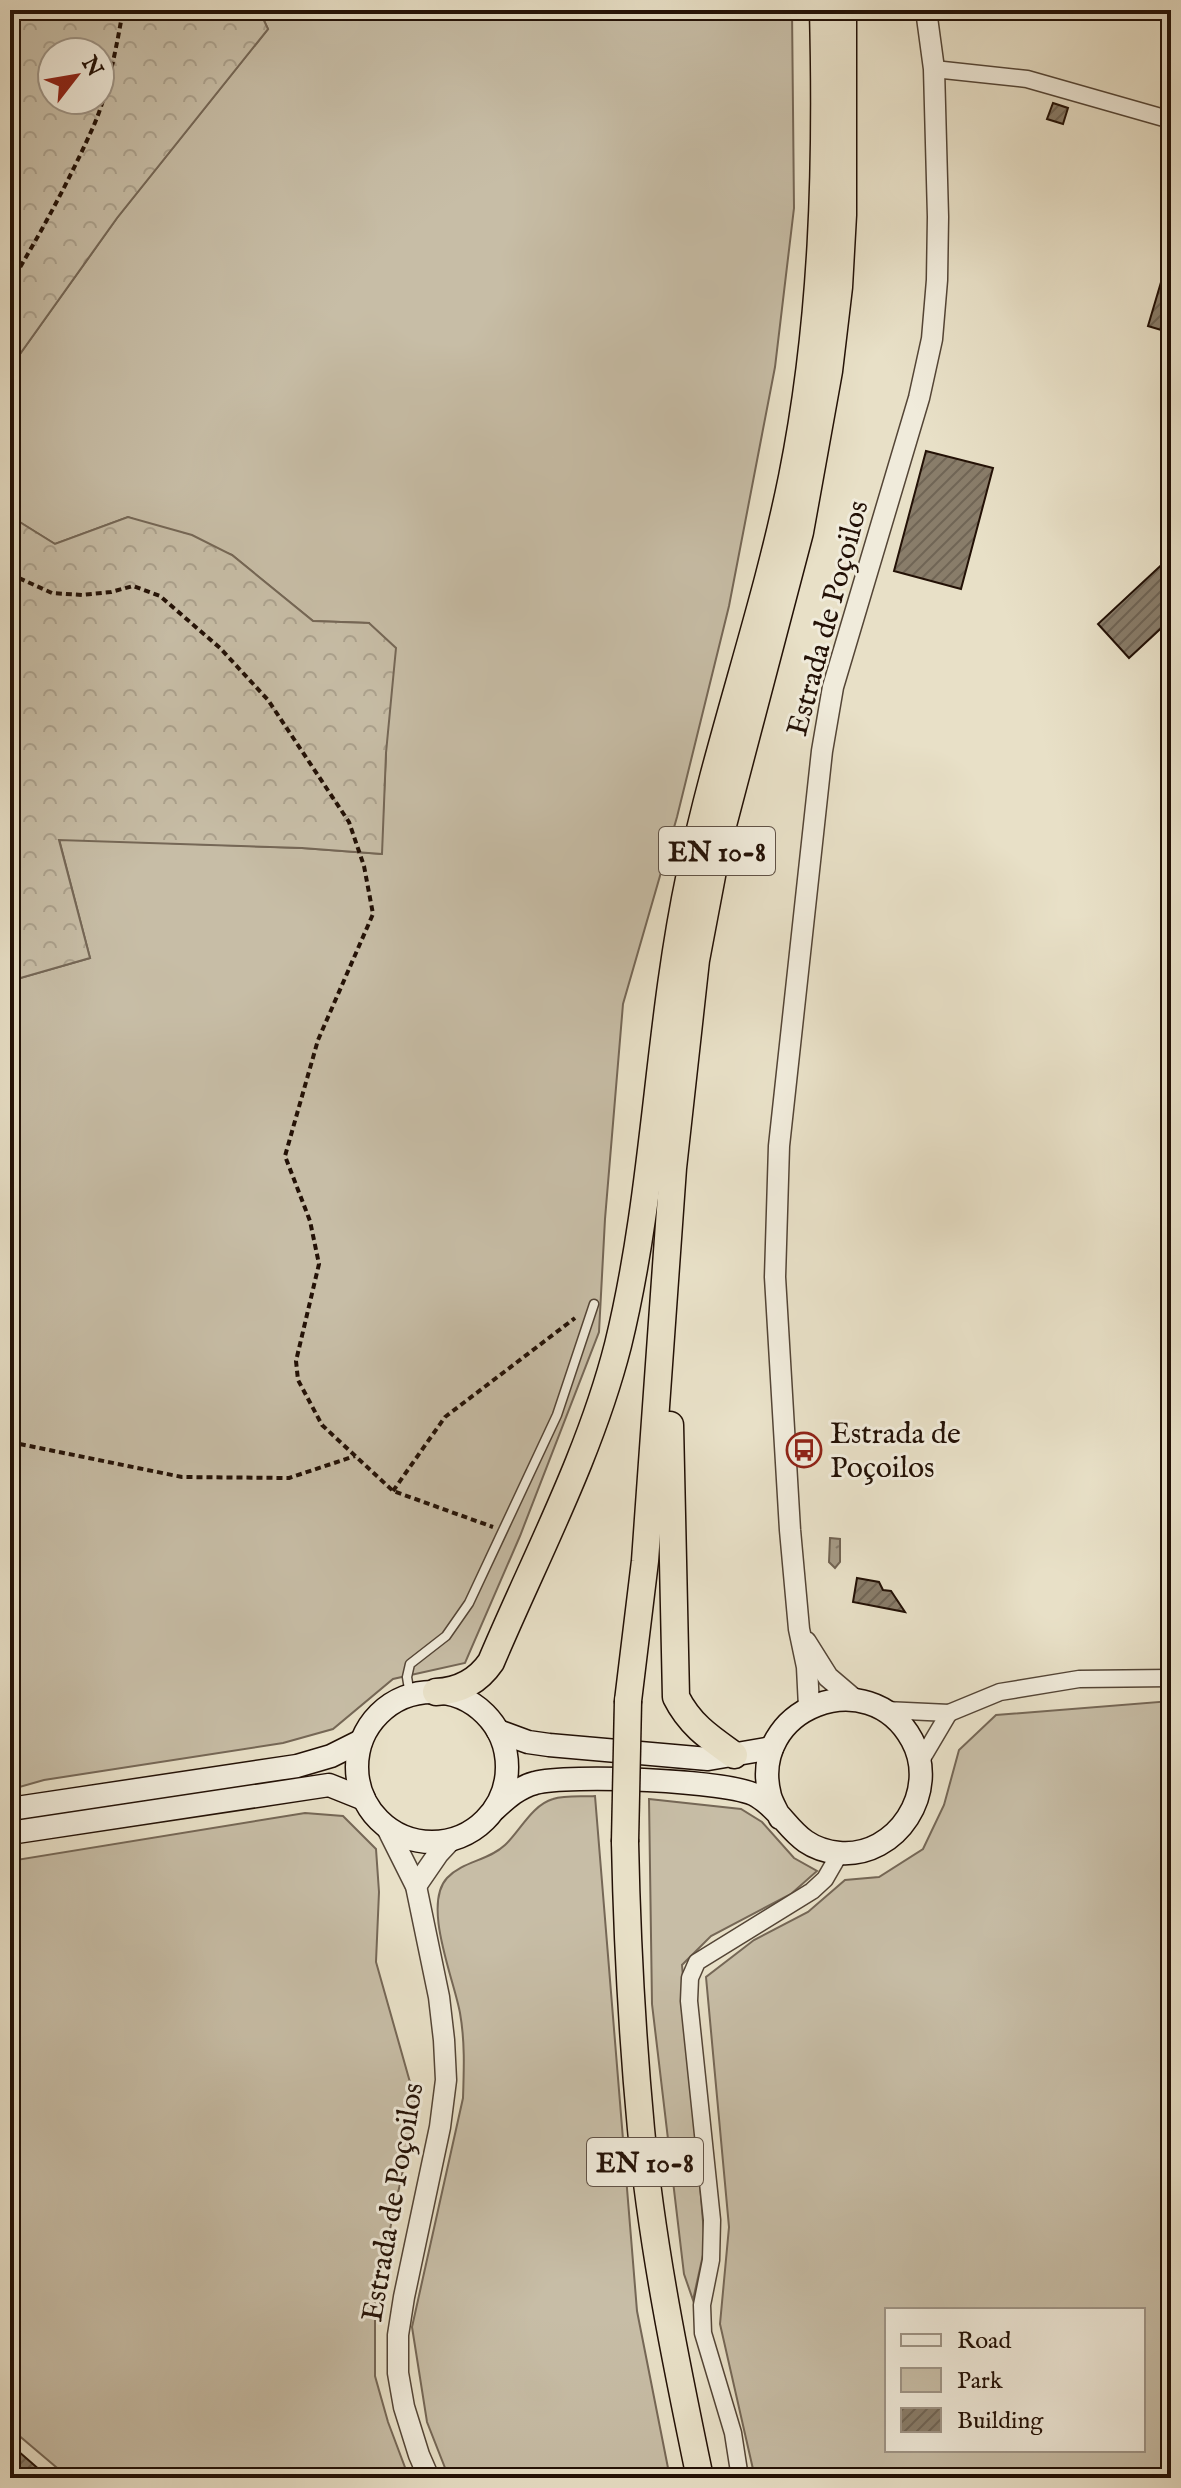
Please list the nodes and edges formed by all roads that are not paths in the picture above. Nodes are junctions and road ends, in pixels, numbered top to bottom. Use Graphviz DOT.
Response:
graph roads {
  1 [pos="823,10"];
  2 [pos="843,10"];
  3 [pos="926,10"];
  4 [pos="934,69"];
  5 [pos="1171,120"];
  6 [pos="662,1169"];
  7 [pos="594,1304"];
  8 [pos="799,1629"];
  9 [pos="1171,1678"];
  10 [pos="423,1694"];
  11 [pos="855,1700"];
  12 [pos="809,1707"];
  13 [pos="885,1710"];
  14 [pos="949,1713"];
  15 [pos="498,1731"];
  16 [pos="361,1741"];
  17 [pos="772,1748"];
  18 [pos="734,1755"];
  19 [pos="920,1762"];
  20 [pos="364,1799"];
  21 [pos="10,1809"];
  22 [pos="495,1809"];
  23 [pos="780,1818"];
  24 [pos="387,1828"];
  25 [pos="10,1833"];
  26 [pos="451,1840"];
  27 [pos="840,1853"];
  28 [pos="416,1886"];
  29 [pos="429,2478"];
  30 [pos="700,2478"];
  31 [pos="740,2478"];
  1 -- 6 [label="highway, EN 10-8"];
  2 -- 6 [label="highway, EN 10-8"];
  3 -- 4 [label="street, Estrada de Poçoilos"];
  4 -- 5 [label="street"];
  4 -- 8 [label="street, Estrada de Poçoilos"];
  6 -- 10 [label="highway"];
  6 -- 18 [label="highway"];
  6 -- 30 [label="highway, EN 10-8, bridge"];
  7 -- 10 [label="lane"];
  8 -- 11 [label="street, Estrada de Poçoilos"];
  8 -- 12 [label="street, Estrada de Poçoilos"];
  9 -- 14 [label="street"];
  10 -- 15 [label="main road"];
  10 -- 16 [label="main road"];
  11 -- 12 [label="main road, Estrada de Poçoilos"];
  11 -- 13 [label="main road, Estrada de Poçoilos"];
  12 -- 17 [label="main road"];
  13 -- 14 [label="street"];
  13 -- 19 [label="main road, Estrada de Poçoilos"];
  14 -- 19 [label="street"];
  15 -- 18 [label="main road"];
  15 -- 22 [label="main road"];
  16 -- 20 [label="main road"];
  16 -- 21 [label="main road"];
  17 -- 18 [label="main road"];
  17 -- 23 [label="main road"];
  19 -- 27 [label="main road"];
  20 -- 24 [label="main road, Estrada de Poçoilos"];
  20 -- 25 [label="main road"];
  22 -- 23 [label="main road"];
  22 -- 26 [label="main road"];
  23 -- 27 [label="main road"];
  24 -- 26 [label="main road"];
  24 -- 28 [label="street, Estrada de Poçoilos"];
  26 -- 28 [label="street"];
  27 -- 31 [label="street"];
  28 -- 29 [label="street, Estrada de Poçoilos"];
}
